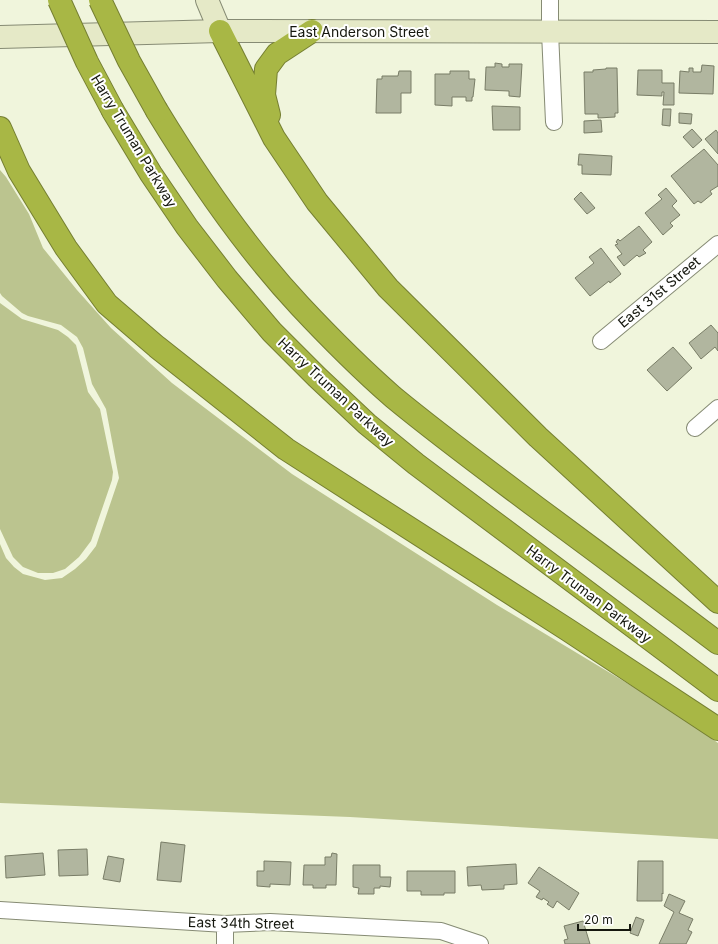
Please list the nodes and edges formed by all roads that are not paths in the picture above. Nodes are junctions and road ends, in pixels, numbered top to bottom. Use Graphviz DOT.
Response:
graph roads {
  1 [pos="58,0"];
  2 [pos="100,0"];
  3 [pos="207,0"];
  4 [pos="550,0"];
  5 [pos="220,31"];
  6 [pos="312,31"];
  7 [pos="550,32"];
  8 [pos="718,32"];
  9 [pos="0,37"];
  10 [pos="554,122"];
  11 [pos="0,128"];
  12 [pos="274,138"];
  13 [pos="10,166"];
  14 [pos="718,244"];
  15 [pos="601,341"];
  16 [pos="718,408"];
  17 [pos="694,428"];
  18 [pos="718,602"];
  19 [pos="718,643"];
  20 [pos="718,690"];
  21 [pos="718,729"];
  22 [pos="0,910"];
  23 [pos="225,924"];
  24 [pos="225,944"];
  25 [pos="480,944"];
  1 -- 20 [label="highway, Harry Truman Parkway, bridge"];
  2 -- 19 [label="highway, bridge"];
  3 -- 5 [label="main road"];
  4 -- 7 [label="street"];
  5 -- 6 [label="main road, East Anderson Street"];
  5 -- 9 [label="main road, East Anderson Street"];
  5 -- 12 [label="highway"];
  6 -- 7 [label="main road, East Anderson Street"];
  6 -- 12 [label="highway"];
  7 -- 8 [label="main road, East Anderson Street"];
  7 -- 10 [label="street"];
  11 -- 13 [label="highway"];
  12 -- 18 [label="highway"];
  13 -- 21 [label="highway"];
  14 -- 15 [label="street, East 31st Street"];
  16 -- 17 [label="street"];
  22 -- 23 [label="street, East 34th Street"];
  23 -- 24 [label="street"];
  23 -- 25 [label="street, East 34th Street"];
}
